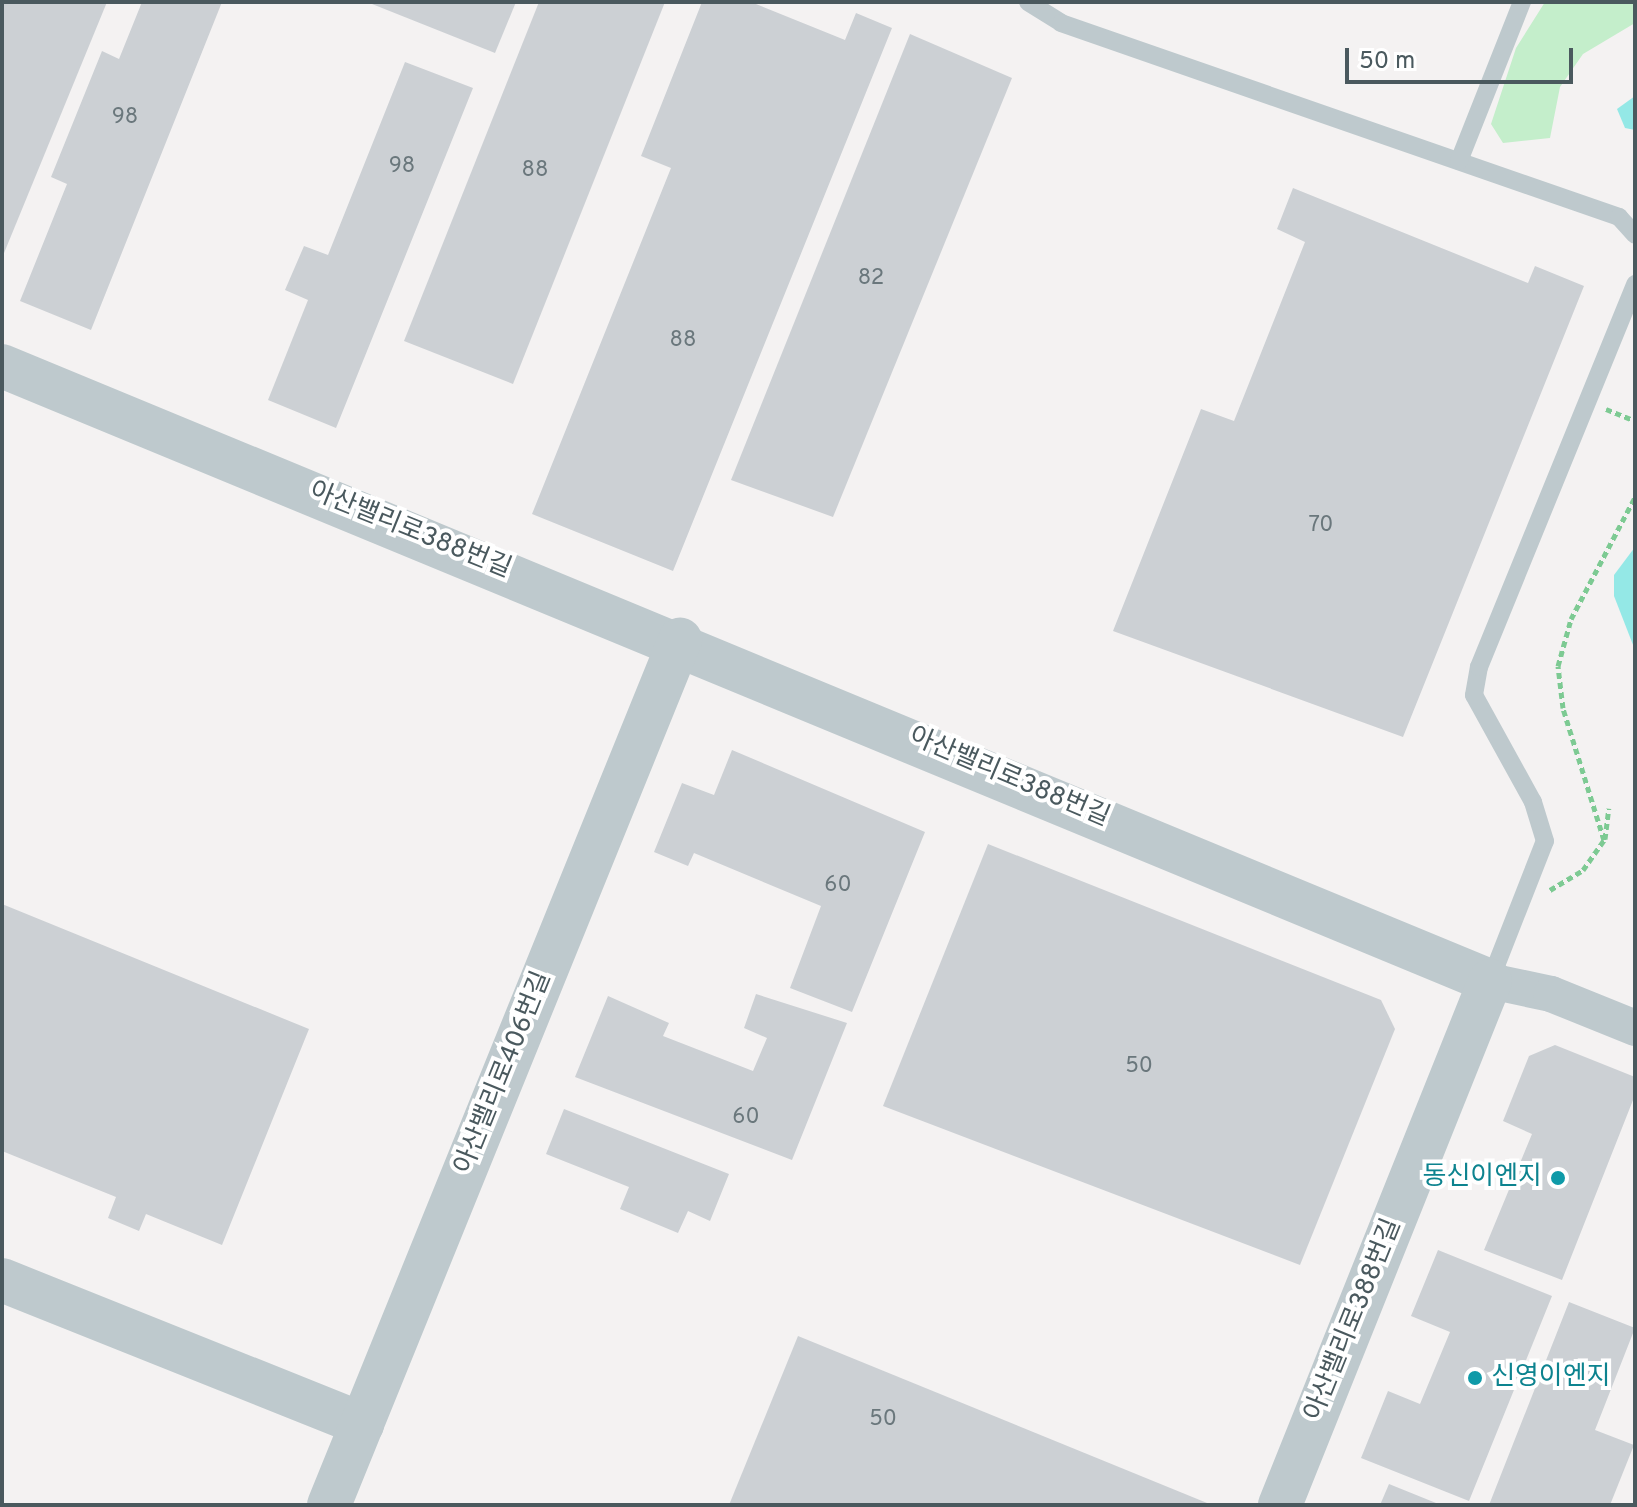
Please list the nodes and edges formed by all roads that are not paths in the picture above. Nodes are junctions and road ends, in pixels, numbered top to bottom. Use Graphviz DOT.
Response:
graph roads {
  1 [pos="1028,2"];
  2 [pos="1522,2"];
  3 [pos="1459,161"];
  4 [pos="1635,235"];
  5 [pos="1635,284"];
  6 [pos="2,366"];
  7 [pos="680,640"];
  8 [pos="1490,981"];
  9 [pos="1635,1028"];
  10 [pos="2,1280"];
  11 [pos="362,1424"];
  12 [pos="329,1505"];
  13 [pos="1280,1505"];
  1 -- 3 [label="lane"];
  2 -- 3 [label="lane"];
  3 -- 4 [label="lane"];
  5 -- 8 [label="lane"];
  6 -- 7 [label="street, 아산밸리로388번길"];
  7 -- 8 [label="street, 아산밸리로388번길"];
  7 -- 11 [label="street, 아산밸리로406번길"];
  8 -- 9 [label="street"];
  8 -- 13 [label="street, 아산밸리로388번길"];
  10 -- 11 [label="street"];
  11 -- 12 [label="street, 아산밸리로406번길"];
}
